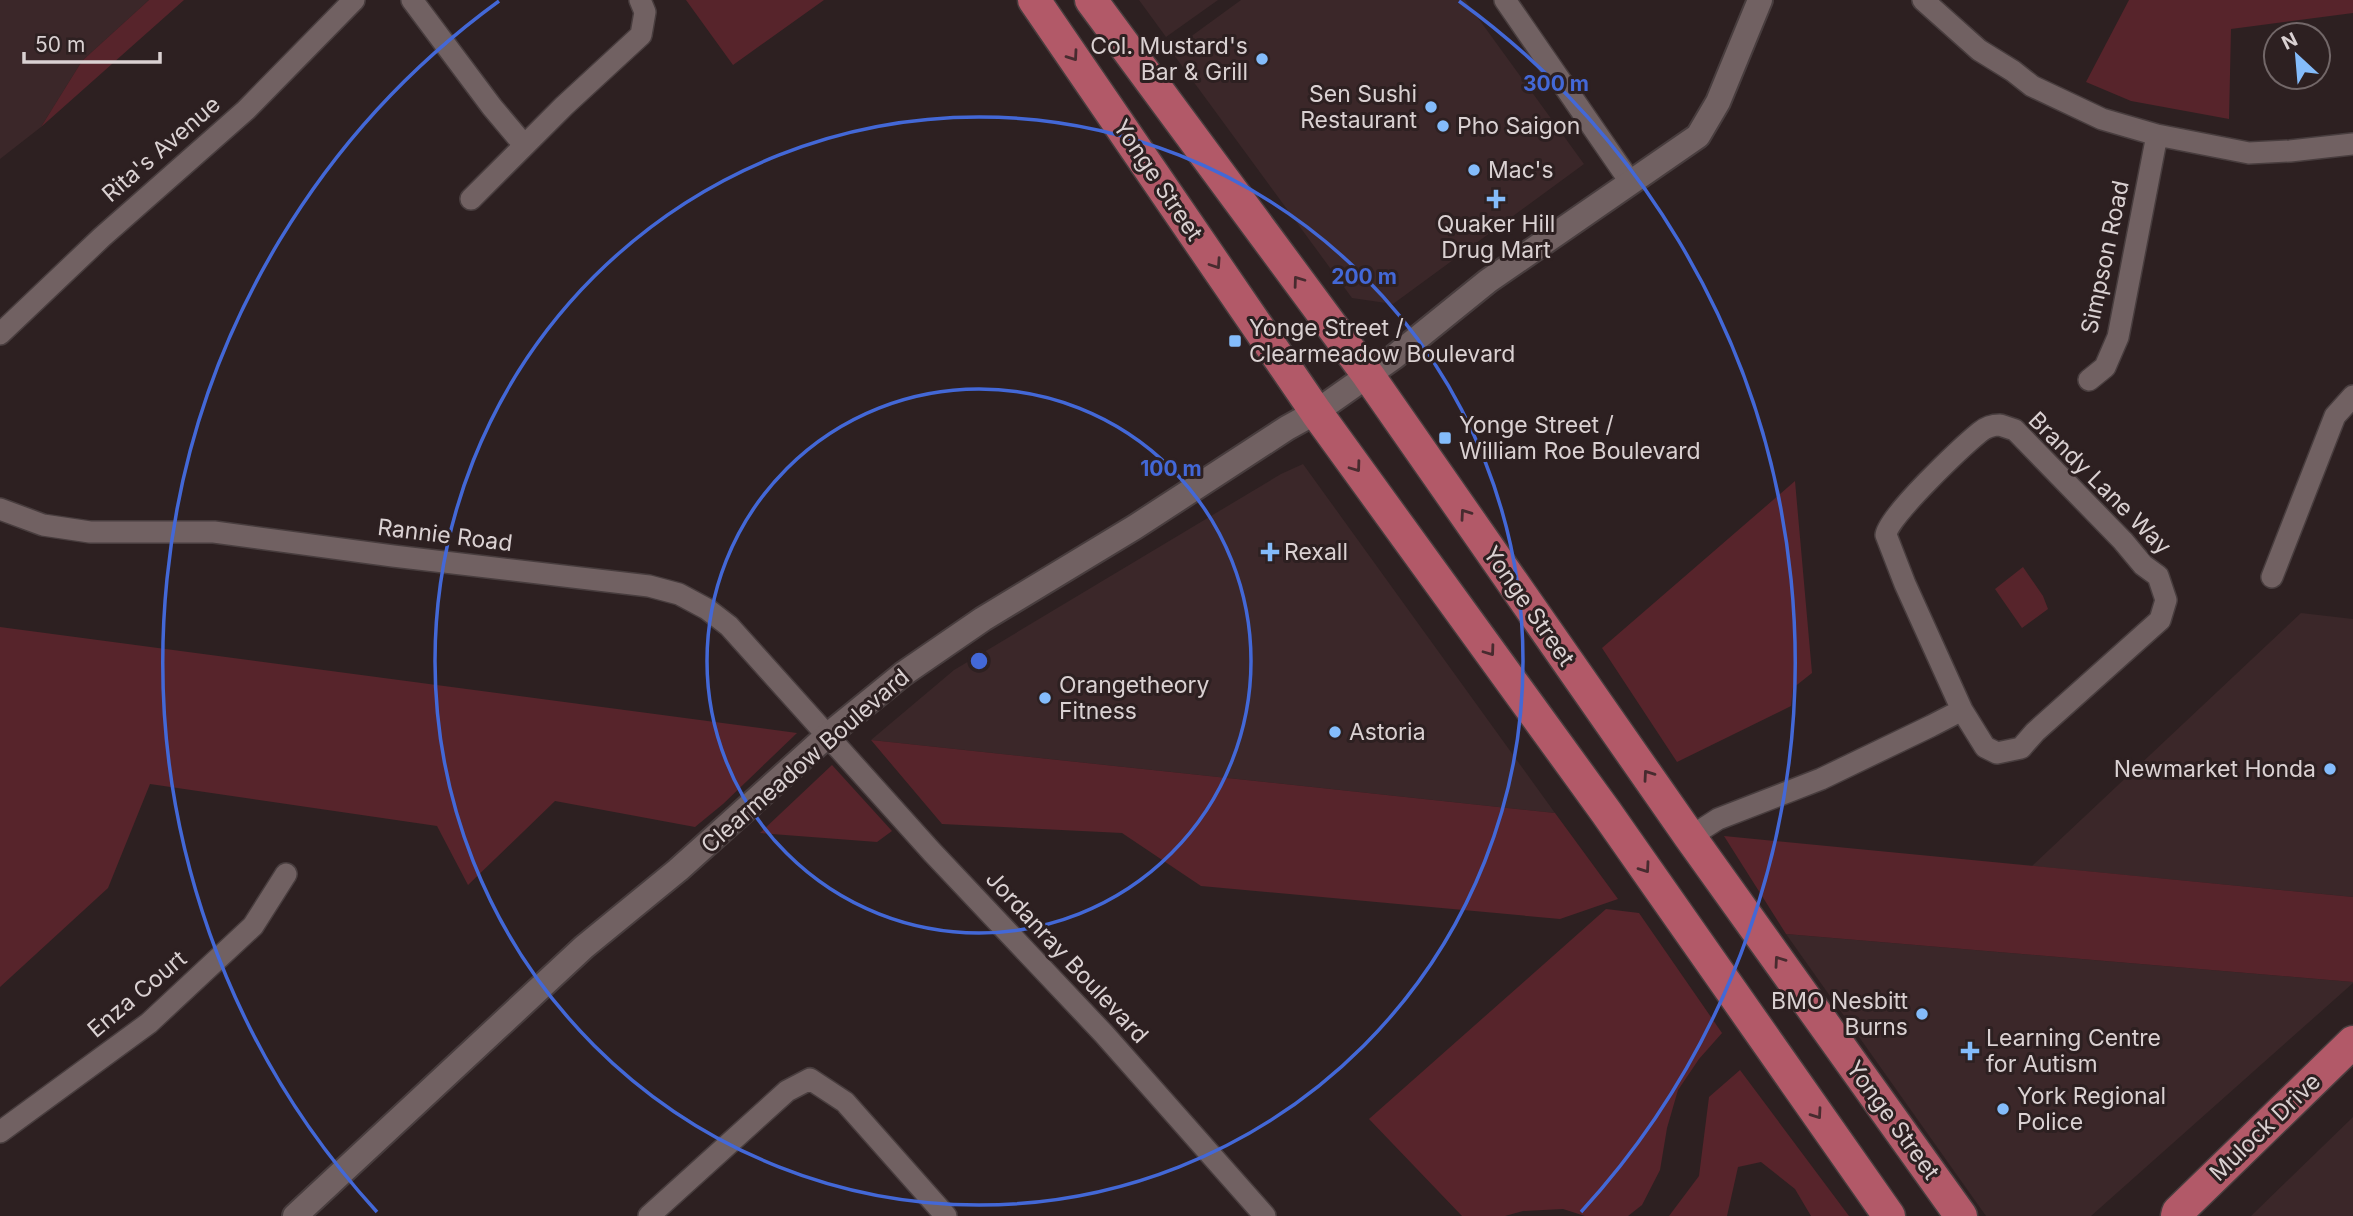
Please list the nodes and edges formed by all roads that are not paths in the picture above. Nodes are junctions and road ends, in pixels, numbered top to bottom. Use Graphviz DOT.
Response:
graph roads {
  1 [pos="354,0"];
  2 [pos="412,0"];
  3 [pos="640,0"];
  4 [pos="1034,0"];
  5 [pos="1091,0"];
  6 [pos="1505,0"];
  7 [pos="1760,0"];
  8 [pos="1923,0"];
  9 [pos="2157,135"];
  10 [pos="2353,144"];
  11 [pos="524,145"];
  12 [pos="1631,183"];
  13 [pos="471,200"];
  14 [pos="0,334"];
  15 [pos="1368,375"];
  16 [pos="2089,380"];
  17 [pos="2353,396"];
  18 [pos="1316,412"];
  19 [pos="0,509"];
  20 [pos="2272,577"];
  21 [pos="1962,710"];
  22 [pos="828,736"];
  23 [pos="1690,837"];
  24 [pos="286,874"];
  25 [pos="2353,1042"];
  26 [pos="0,1132"];
  27 [pos="2174,1215"];
  28 [pos="295,1216"];
  29 [pos="649,1216"];
  30 [pos="946,1216"];
  31 [pos="1265,1216"];
  32 [pos="1889,1216"];
  33 [pos="1961,1216"];
  1 -- 14 [label="street, Rita's Avenue"];
  2 -- 11 [label="street"];
  3 -- 11 [label="street"];
  4 -- 18 [label="main road, Yonge Street, one-way"];
  15 -- 5 [label="main road, Yonge Street, one-way"];
  6 -- 12 [label="street"];
  7 -- 12 [label="street, Clearmeadow Boulevard"];
  8 -- 9 [label="street"];
  9 -- 10 [label="street"];
  9 -- 16 [label="street, Simpson Road"];
  11 -- 13 [label="street"];
  12 -- 15 [label="street, Clearmeadow Boulevard"];
  15 -- 18 [label="street, Clearmeadow Boulevard"];
  23 -- 15 [label="main road, Yonge Street, one-way"];
  17 -- 20 [label="street"];
  18 -- 22 [label="street, Clearmeadow Boulevard"];
  18 -- 32 [label="main road, Yonge Street, one-way"];
  19 -- 22 [label="street, Rannie Road"];
  21 -- 21 [label="street, Brandy Lane Way"];
  21 -- 23 [label="street"];
  22 -- 28 [label="street, Clearmeadow Boulevard"];
  22 -- 31 [label="street, Jordanray Boulevard"];
  33 -- 23 [label="main road, Yonge Street, one-way"];
  24 -- 26 [label="street, Enza Court"];
  25 -- 27 [label="main road, Mulock Drive"];
  29 -- 30 [label="street"];
}
